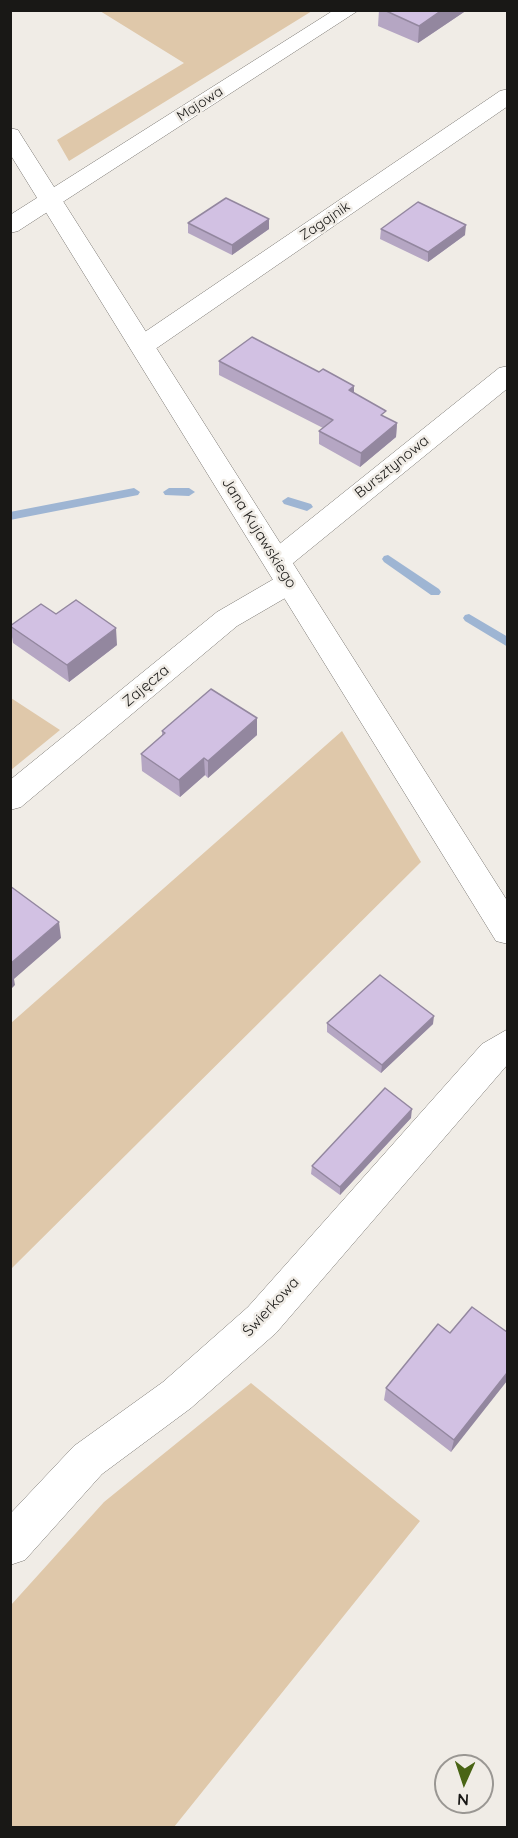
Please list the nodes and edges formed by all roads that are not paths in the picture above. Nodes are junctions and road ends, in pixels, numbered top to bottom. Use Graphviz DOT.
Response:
graph roads {
  1 [pos="349,10"];
  2 [pos="507,96"];
  3 [pos="10,135"];
  4 [pos="51,200"];
  5 [pos="10,226"];
  6 [pos="142,346"];
  7 [pos="507,374"];
  8 [pos="283,572"];
  9 [pos="10,798"];
  10 [pos="507,931"];
  11 [pos="507,1044"];
  12 [pos="10,1545"];
  1 -- 4 [label="street, Majowa"];
  2 -- 6 [label="street, Zagajnik"];
  3 -- 4 [label="street, Jana Kujawskiego"];
  4 -- 5 [label="street, Majowa"];
  4 -- 6 [label="street, Jana Kujawskiego"];
  6 -- 8 [label="street, Jana Kujawskiego"];
  7 -- 8 [label="street, Bursztynowa"];
  8 -- 9 [label="street, Zajęcza"];
  8 -- 10 [label="street, Jana Kujawskiego"];
  11 -- 12 [label="street, Świerkowa"];
}
